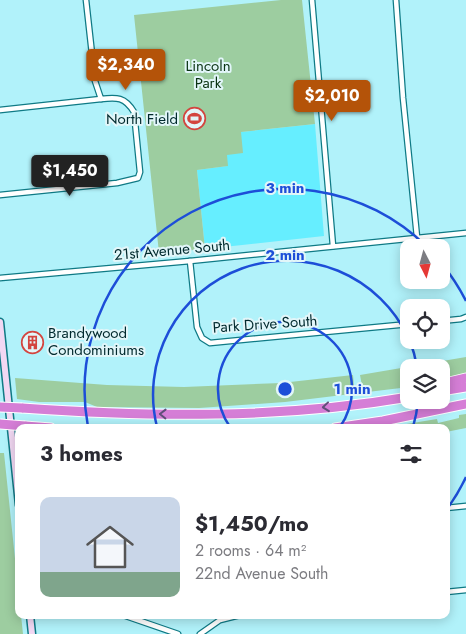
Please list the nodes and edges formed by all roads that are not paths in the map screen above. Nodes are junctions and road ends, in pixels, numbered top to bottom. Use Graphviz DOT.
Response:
graph roads {
  1 [pos="86,0"];
  2 [pos="312,0"];
  3 [pos="396,0"];
  4 [pos="101,99"];
  5 [pos="0,110"];
  6 [pos="0,195"];
  7 [pos="466,232"];
  8 [pos="417,237"];
  9 [pos="333,246"];
  10 [pos="190,261"];
  11 [pos="0,278"];
  12 [pos="466,317"];
  13 [pos="450,320"];
  14 [pos="0,322"];
  15 [pos="400,325"];
  16 [pos="466,378"];
  17 [pos="450,382"];
  18 [pos="466,387"];
  19 [pos="450,390"];
  20 [pos="400,394"];
  21 [pos="400,398"];
  22 [pos="356,404"];
  23 [pos="466,404"];
  24 [pos="0,407"];
  25 [pos="466,410"];
  26 [pos="426,412"];
  27 [pos="0,424"];
  28 [pos="367,424"];
  29 [pos="15,425"];
  30 [pos="15,466"];
  31 [pos="466,506"];
  32 [pos="450,508"];
  33 [pos="466,590"];
  34 [pos="450,592"];
  35 [pos="30,619"];
  36 [pos="135,619"];
  37 [pos="224,619"];
  38 [pos="32,634"];
  39 [pos="178,634"];
  40 [pos="200,634"];
  1 -- 4 [label="street"];
  2 -- 9 [label="street"];
  3 -- 8 [label="street"];
  4 -- 5 [label="street"];
  4 -- 6 [label="street"];
  7 -- 8 [label="street, 21st Avenue South"];
  8 -- 9 [label="street, 21st Avenue South"];
  9 -- 10 [label="street, 21st Avenue South"];
  10 -- 11 [label="street, 21st Avenue South"];
  10 -- 15 [label="street, Park Drive South"];
  12 -- 13 [label="street"];
  14 -- 30 [label="street"];
  16 -- 17 [label="highway"];
  18 -- 19 [label="highway"];
  20 -- 22 [label="highway"];
  21 -- 22 [label="highway"];
  22 -- 24 [label="highway, one-way, bridge"];
  23 -- 26 [label="highway"];
  25 -- 26 [label="highway"];
  26 -- 28 [label="highway"];
  27 -- 29 [label="highway, bridge"];
  31 -- 32 [label="street"];
  33 -- 34 [label="street"];
  35 -- 38 [label="street"];
  36 -- 39 [label="street"];
  37 -- 40 [label="street"];
}
